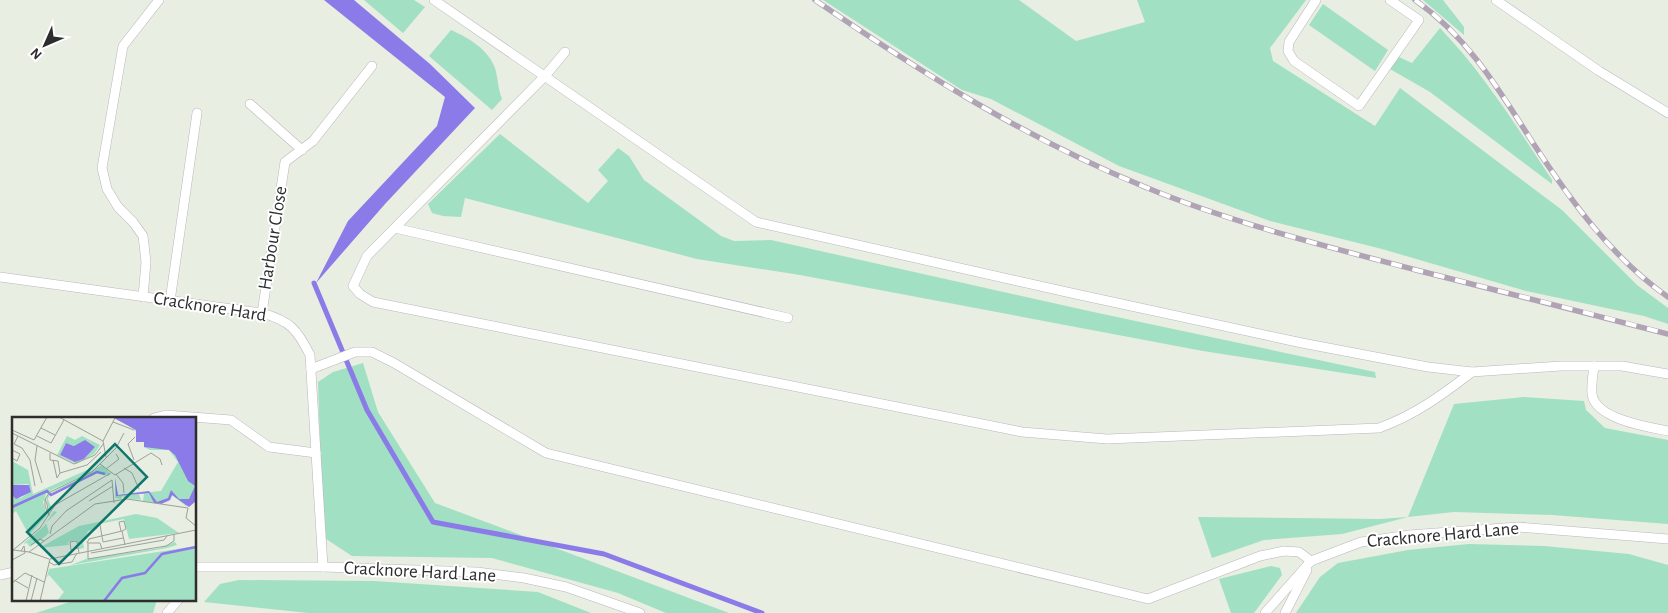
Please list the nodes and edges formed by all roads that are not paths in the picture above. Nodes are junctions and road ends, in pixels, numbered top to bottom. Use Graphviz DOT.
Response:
graph roads {
  1 [pos="159,0"];
  2 [pos="434,0"];
  3 [pos="1316,0"];
  4 [pos="1390,0"];
  5 [pos="1496,0"];
  6 [pos="565,52"];
  7 [pos="372,66"];
  8 [pos="545,76"];
  9 [pos="250,104"];
  10 [pos="197,113"];
  11 [pos="1668,114"];
  12 [pos="302,150"];
  13 [pos="395,228"];
  14 [pos="0,277"];
  15 [pos="143,297"];
  16 [pos="170,301"];
  17 [pos="262,314"];
  18 [pos="788,318"];
  19 [pos="1594,366"];
  20 [pos="311,369"];
  21 [pos="1472,372"];
  22 [pos="1668,374"];
  23 [pos="158,417"];
  24 [pos="192,417"];
  25 [pos="196,417"];
  26 [pos="1668,431"];
  27 [pos="316,454"];
  28 [pos="1668,539"];
  29 [pos="1311,561"];
  30 [pos="323,567"];
  31 [pos="197,570"];
  32 [pos="178,600"];
  33 [pos="167,613"];
  34 [pos="640,613"];
  35 [pos="1265,613"];
  36 [pos="1285,613"];
  1 -- 15 [label="lane"];
  2 -- 8 [label="lane"];
  3 -- 4 [label="lane"];
  5 -- 11 [label="lane"];
  6 -- 8 [label="lane"];
  7 -- 12 [label="lane"];
  8 -- 13 [label="lane"];
  8 -- 21 [label="lane"];
  9 -- 12 [label="lane"];
  10 -- 16 [label="lane"];
  12 -- 17 [label="lane, Harbour Close"];
  13 -- 18 [label="lane"];
  13 -- 21 [label="lane"];
  14 -- 15 [label="lane, Cracknore Hard"];
  15 -- 16 [label="lane, Cracknore Hard"];
  16 -- 17 [label="lane, Cracknore Hard"];
  17 -- 20 [label="lane, Cracknore Hard"];
  19 -- 21 [label="lane"];
  19 -- 22 [label="lane"];
  19 -- 26 [label="lane"];
  20 -- 27 [label="lane, Cracknore Hard"];
  20 -- 29 [label="lane"];
  23 -- 24 [label="lane"];
  25 -- 27 [label="lane"];
  27 -- 30 [label="lane, Cracknore Hard"];
  28 -- 29 [label="lane, Cracknore Hard Lane"];
  29 -- 35 [label="lane, Cracknore Hard Lane"];
  29 -- 36 [label="lane"];
  30 -- 31 [label="lane, Cracknore Hard Lane"];
  30 -- 34 [label="lane, Cracknore Hard Lane"];
  32 -- 33 [label="lane"];
}
